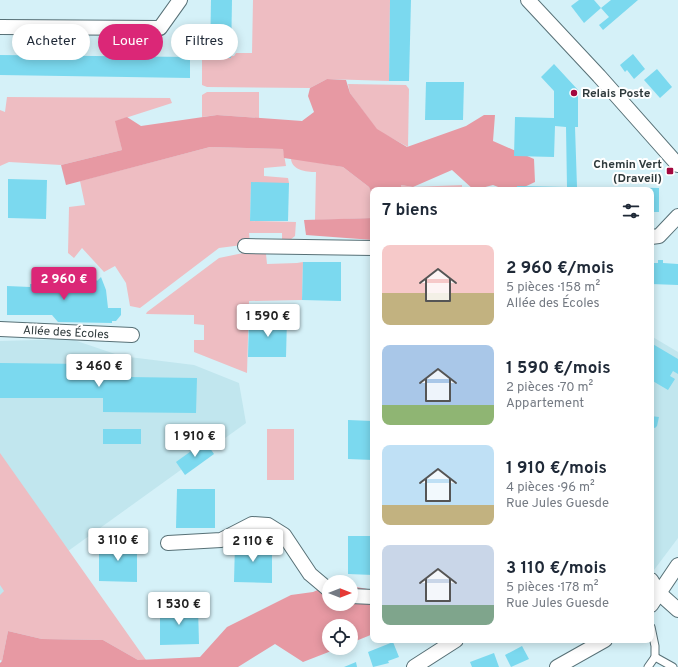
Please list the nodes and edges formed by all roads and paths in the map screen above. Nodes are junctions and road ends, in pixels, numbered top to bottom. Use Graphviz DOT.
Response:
graph roads {
  1 [pos="180,0"];
  2 [pos="528,0"];
  3 [pos="0,27"];
  4 [pos="678,165"];
  5 [pos="678,216"];
  6 [pos="654,237"];
  7 [pos="245,246"];
  8 [pos="370,248"];
  9 [pos="0,329"];
  10 [pos="132,335"];
  11 [pos="168,543"];
  12 [pos="678,565"];
  13 [pos="322,584"];
  14 [pos="654,585"];
  15 [pos="659,593"];
  16 [pos="358,596"];
  17 [pos="370,597"];
  18 [pos="654,601"];
  19 [pos="678,610"];
  20 [pos="654,641"];
  21 [pos="451,643"];
  22 [pos="600,643"];
  23 [pos="655,657"];
  24 [pos="414,667"];
  25 [pos="557,667"];
  26 [pos="648,667"];
  27 [pos="673,667"];
  1 -- 3 [label="street"];
  2 -- 4 [label="street"];
  5 -- 6 [label="street"];
  7 -- 8 [label="street"];
  9 -- 10 [label="street, Allée des Écoles"];
  11 -- 13 [label="street"];
  12 -- 15 [label="street"];
  14 -- 15 [label="street"];
  15 -- 18 [label="street"];
  15 -- 19 [label="street"];
  16 -- 17 [label="street"];
  20 -- 23 [label="lane"];
  21 -- 24 [label="street"];
  22 -- 25 [label="street"];
  23 -- 26 [label="lane"];
  23 -- 27 [label="lane"];
}
